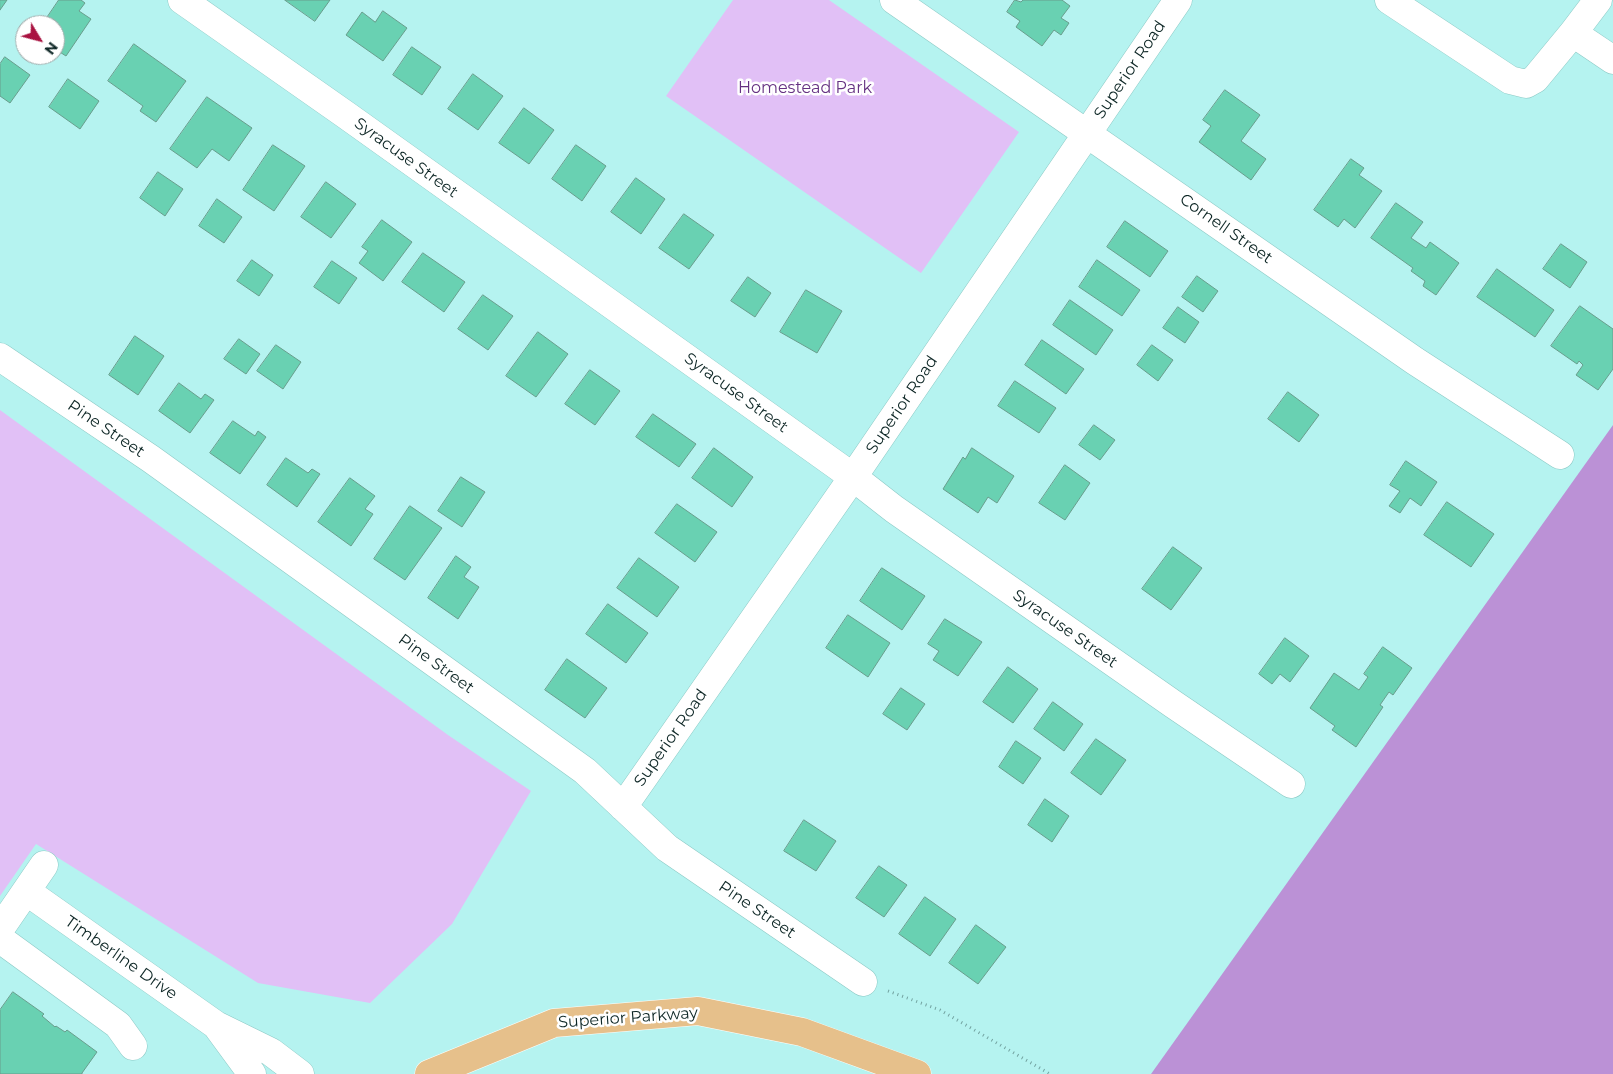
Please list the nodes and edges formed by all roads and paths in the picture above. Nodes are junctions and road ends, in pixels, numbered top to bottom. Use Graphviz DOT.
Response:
graph roads {
  1 [pos="182,0"];
  2 [pos="894,0"];
  3 [pos="1178,0"];
  4 [pos="1389,0"];
  5 [pos="1598,0"];
  6 [pos="1573,33"];
  7 [pos="1613,60"];
  8 [pos="1088,134"];
  9 [pos="0,357"];
  10 [pos="1560,454"];
  11 [pos="853,477"];
  12 [pos="1291,784"];
  13 [pos="623,807"];
  14 [pos="44,865"];
  15 [pos="26,891"];
  16 [pos="0,929"];
  17 [pos="0,939"];
  18 [pos="863,982"];
  19 [pos="216,1025"];
  20 [pos="133,1046"];
  21 [pos="252,1074"];
  22 [pos="300,1074"];
  23 [pos="429,1074"];
  24 [pos="917,1074"];
  25 [pos="1050,1074"];
  1 -- 11 [label="street, Syracuse Street"];
  2 -- 8 [label="street, Cornell Street"];
  3 -- 8 [label="street, Superior Road"];
  4 -- 6 [label="street"];
  5 -- 6 [label="street"];
  6 -- 7 [label="street"];
  8 -- 10 [label="street, Cornell Street"];
  8 -- 11 [label="street, Superior Road"];
  9 -- 13 [label="street, Pine Street"];
  11 -- 12 [label="street, Syracuse Street"];
  11 -- 13 [label="street, Superior Road"];
  13 -- 18 [label="street, Pine Street"];
  14 -- 15 [label="street"];
  15 -- 16 [label="street"];
  15 -- 19 [label="street, Timberline Drive"];
  17 -- 20 [label="street"];
  18 -- 25 [label="path"];
  19 -- 21 [label="street, Timberline Drive"];
  19 -- 22 [label="street, Timberline Drive"];
  23 -- 24 [label="main road, Superior Parkway"];
}
